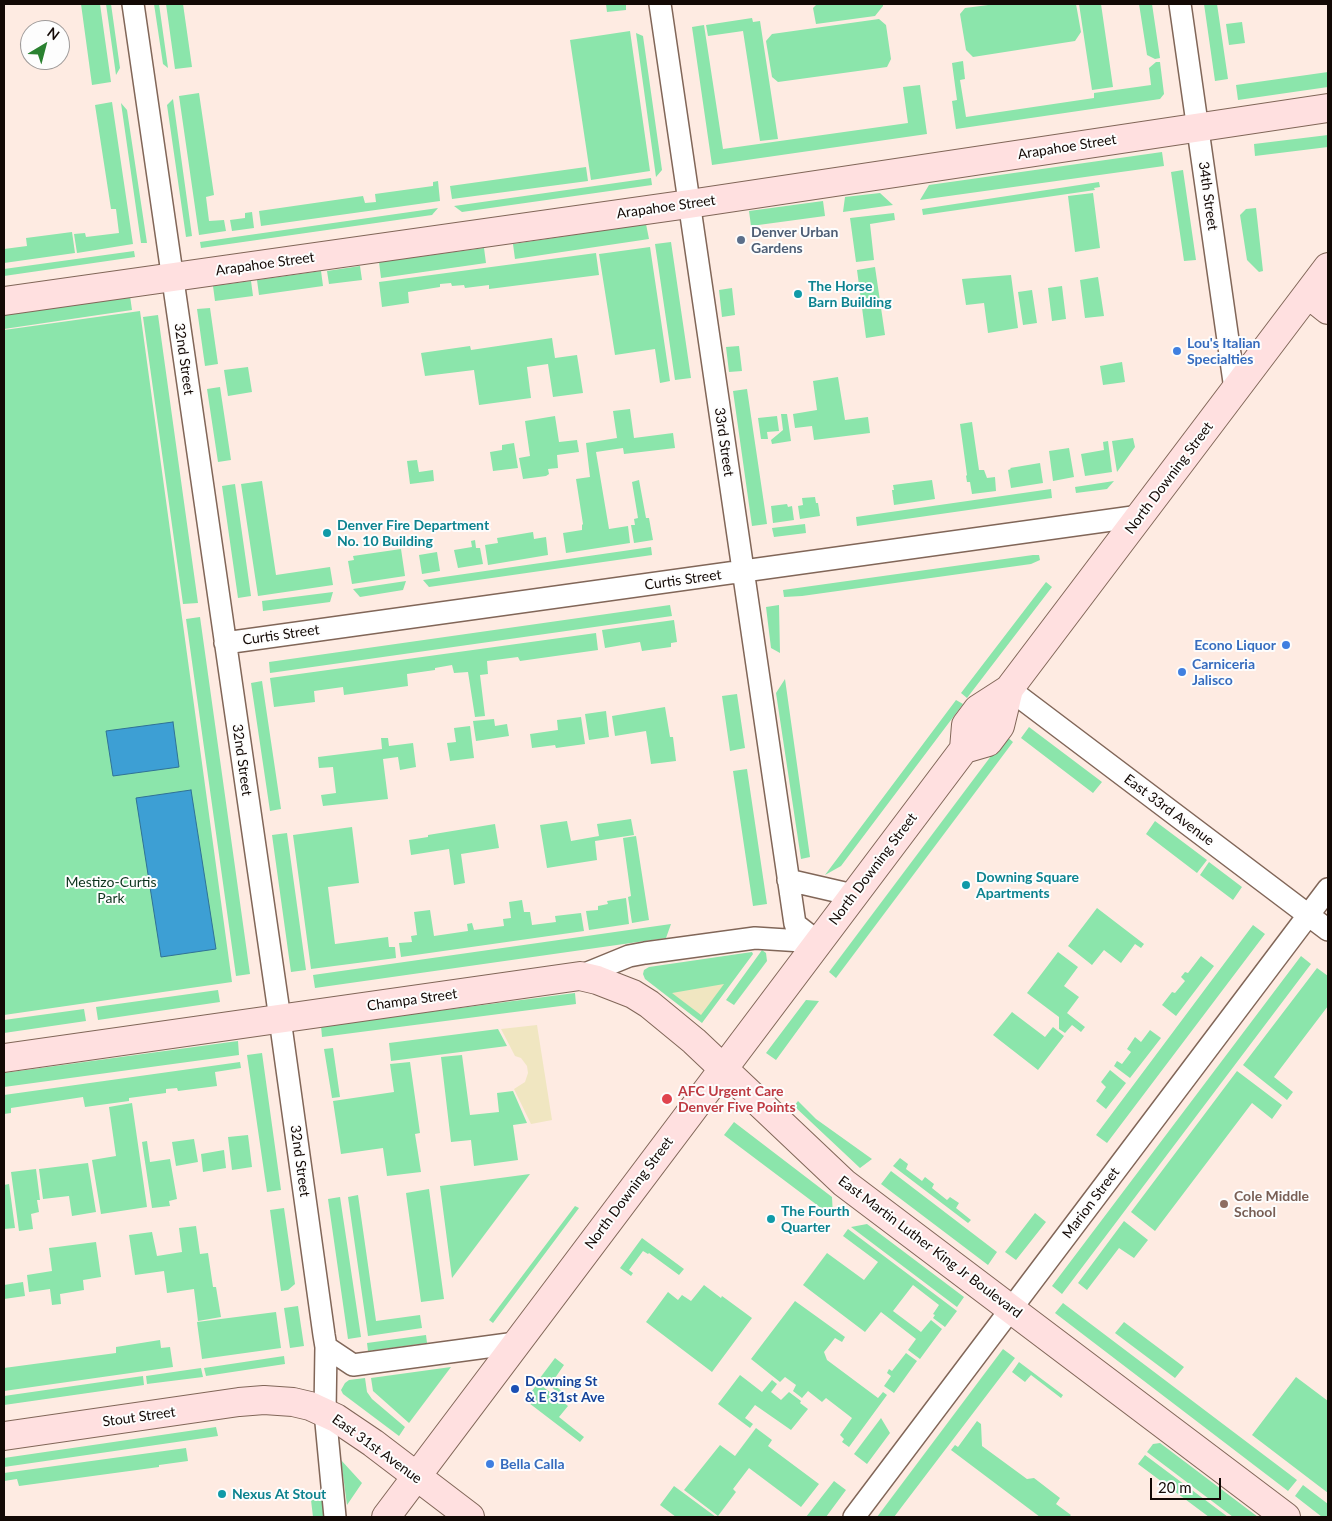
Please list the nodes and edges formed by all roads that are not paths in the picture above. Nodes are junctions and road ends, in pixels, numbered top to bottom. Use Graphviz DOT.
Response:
graph roads {
  1 [pos="133,4"];
  2 [pos="660,4"];
  3 [pos="1180,4"];
  4 [pos="1328,108"];
  5 [pos="1198,127"];
  6 [pos="689,204"];
  7 [pos="1328,267"];
  8 [pos="172,278"];
  9 [pos="4,302"];
  10 [pos="1318,302"];
  11 [pos="1236,389"];
  12 [pos="1140,516"];
  13 [pos="743,572"];
  14 [pos="225,643"];
  15 [pos="1009,689"];
  16 [pos="788,880"];
  17 [pos="1328,889"];
  18 [pos="853,895"];
  19 [pos="1308,916"];
  20 [pos="1328,930"];
  21 [pos="818,942"];
  22 [pos="580,976"];
  23 [pos="280,1019"];
  24 [pos="4,1058"];
  25 [pos="723,1068"];
  26 [pos="1011,1309"];
  27 [pos="516,1343"];
  28 [pos="326,1347"];
  29 [pos="275,1400"];
  30 [pos="326,1412"];
  31 [pos="4,1436"];
  32 [pos="416,1476"];
  33 [pos="335,1517"];
  34 [pos="386,1517"];
  35 [pos="470,1517"];
  36 [pos="854,1517"];
  37 [pos="1286,1517"];
  1 -- 8 [label="street, 32nd Street"];
  2 -- 6 [label="street, 33rd Street"];
  3 -- 5 [label="street, 34th Street"];
  4 -- 5 [label="main road, Arapahoe Street"];
  5 -- 6 [label="main road, Arapahoe Street"];
  5 -- 11 [label="street, 34th Street"];
  6 -- 8 [label="main road, Arapahoe Street"];
  6 -- 13 [label="street, 33rd Street"];
  7 -- 10 [label="main road, North Downing Street"];
  8 -- 9 [label="main road, Arapahoe Street"];
  8 -- 14 [label="street, 32nd Street"];
  10 -- 11 [label="main road, North Downing Street"];
  11 -- 12 [label="main road, North Downing Street"];
  12 -- 13 [label="street, Curtis Street"];
  12 -- 15 [label="main road, North Downing Street"];
  13 -- 14 [label="street, Curtis Street"];
  13 -- 16 [label="street, 33rd Street"];
  14 -- 23 [label="street, 32nd Street"];
  15 -- 18 [label="main road, North Downing Street"];
  15 -- 19 [label="street, East 33rd Avenue"];
  16 -- 18 [label="street"];
  16 -- 21 [label="street, 33rd Street"];
  17 -- 19 [label="street, Marion Street"];
  18 -- 21 [label="main road, North Downing Street"];
  19 -- 20 [label="street, East 33rd Avenue"];
  19 -- 26 [label="street, Marion Street"];
  21 -- 22 [label="street, Champa Street"];
  21 -- 25 [label="main road, North Downing Street"];
  22 -- 23 [label="main road, Champa Street"];
  22 -- 25 [label="main road, East Martin Luther King Jr Boulevard"];
  23 -- 24 [label="main road, Champa Street"];
  23 -- 28 [label="street, 32nd Street"];
  25 -- 26 [label="main road, East Martin Luther King Jr Boulevard"];
  25 -- 27 [label="main road, North Downing Street"];
  26 -- 36 [label="street, Marion Street"];
  26 -- 37 [label="main road, East Martin Luther King Jr Boulevard"];
  27 -- 28 [label="street"];
  27 -- 32 [label="main road, North Downing Street"];
  28 -- 30 [label="street, 32nd Street"];
  29 -- 30 [label="main road, East 31st Avenue"];
  29 -- 31 [label="main road, Stout Street"];
  30 -- 32 [label="main road, East 31st Avenue"];
  30 -- 33 [label="street, 32nd Street"];
  32 -- 34 [label="main road, North Downing Street"];
  32 -- 35 [label="main road, East 31st Avenue"];
}
